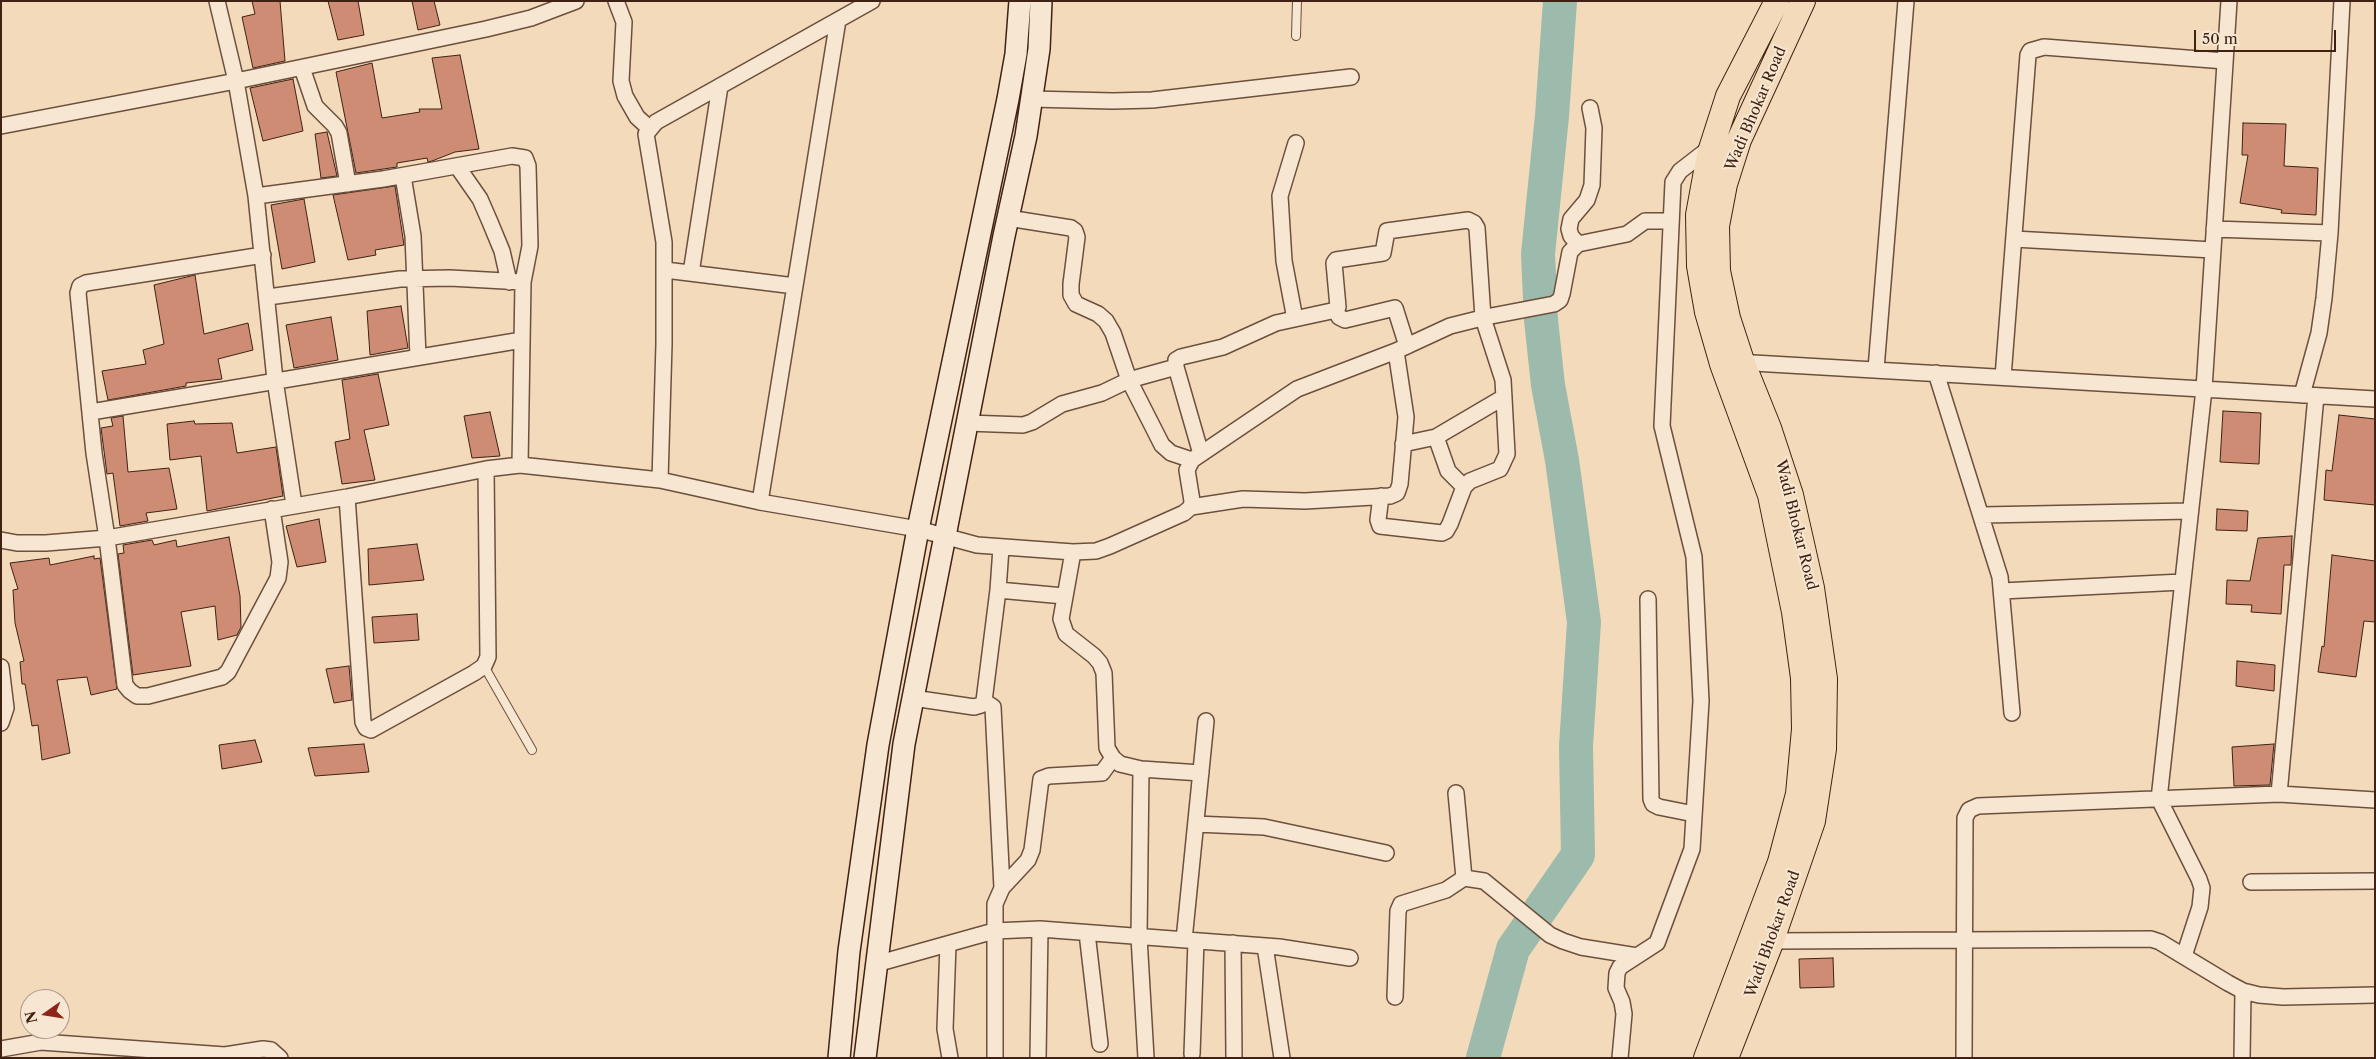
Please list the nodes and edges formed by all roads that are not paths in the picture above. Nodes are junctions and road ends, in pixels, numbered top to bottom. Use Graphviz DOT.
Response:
graph roads {
  1 [pos="218,1"];
  2 [pos="576,1"];
  3 [pos="616,1"];
  4 [pos="872,1"];
  5 [pos="1020,1"];
  6 [pos="1041,1"];
  7 [pos="1297,1"];
  8 [pos="1777,1"];
  9 [pos="1803,1"];
  10 [pos="1906,1"];
  11 [pos="2228,1"];
  12 [pos="2342,1"];
  13 [pos="838,20"];
  14 [pos="1296,36"];
  15 [pos="2225,61"];
  16 [pos="302,68"];
  17 [pos="1350,77"];
  18 [pos="236,81"];
  19 [pos="720,86"];
  20 [pos="1031,99"];
  21 [pos="1590,108"];
  22 [pos="1,126"];
  23 [pos="649,128"];
  24 [pos="1296,143"];
  25 [pos="1712,146"];
  26 [pos="457,166"];
  27 [pos="403,176"];
  28 [pos="348,184"];
  29 [pos="256,196"];
  30 [pos="1008,218"];
  31 [pos="1671,221"];
  32 [pos="2214,229"];
  33 [pos="2330,233"];
  34 [pos="2014,239"];
  35 [pos="1578,244"];
  36 [pos="2212,250"];
  37 [pos="263,255"];
  38 [pos="665,270"];
  39 [pos="691,273"];
  40 [pos="415,279"];
  41 [pos="516,282"];
  42 [pos="795,286"];
  43 [pos="268,296"];
  44 [pos="1336,310"];
  45 [pos="1485,317"];
  46 [pos="1295,319"];
  47 [pos="522,340"];
  48 [pos="1401,349"];
  49 [pos="418,357"];
  50 [pos="1732,362"];
  51 [pos="1176,366"];
  52 [pos="1876,369"];
  53 [pos="1936,373"];
  54 [pos="2003,377"];
  55 [pos="275,380"];
  56 [pos="1129,380"];
  57 [pos="2204,389"];
  58 [pos="2309,395"];
  59 [pos="1504,397"];
  60 [pos="2375,399"];
  61 [pos="91,412"];
  62 [pos="967,423"];
  63 [pos="1436,437"];
  64 [pos="1403,444"];
  65 [pos="1196,457"];
  66 [pos="520,466"];
  67 [pos="486,469"];
  68 [pos="660,480"];
  69 [pos="1464,487"];
  70 [pos="1380,496"];
  71 [pos="347,497"];
  72 [pos="760,502"];
  73 [pos="294,506"];
  74 [pos="1191,507"];
  75 [pos="272,509"];
  76 [pos="2190,511"];
  77 [pos="1982,515"];
  78 [pos="918,529"];
  79 [pos="945,537"];
  80 [pos="107,538"];
  81 [pos="1,540"];
  82 [pos="1001,548"];
  83 [pos="1073,552"];
  84 [pos="2182,582"];
  85 [pos="998,590"];
  86 [pos="2002,591"];
  87 [pos="1064,596"];
  88 [pos="1648,599"];
  89 [pos="484,666"];
  90 [pos="1,667"];
  91 [pos="913,698"];
  92 [pos="984,701"];
  93 [pos="2012,713"];
  94 [pos="1206,721"];
  95 [pos="1,723"];
  96 [pos="532,750"];
  97 [pos="1113,758"];
  98 [pos="1141,769"];
  99 [pos="1201,773"];
  100 [pos="873,777"];
  101 [pos="900,781"];
  102 [pos="1456,793"];
  103 [pos="2279,794"];
  104 [pos="2159,799"];
  105 [pos="2375,800"];
  106 [pos="1694,814"];
  107 [pos="1196,824"];
  108 [pos="1386,853"];
  109 [pos="1464,878"];
  110 [pos="2375,881"];
  111 [pos="2252,882"];
  112 [pos="1002,888"];
  113 [pos="1040,929"];
  114 [pos="994,931"];
  115 [pos="1087,933"];
  116 [pos="851,937"];
  117 [pos="1139,937"];
  118 [pos="880,939"];
  119 [pos="1762,939"];
  120 [pos="1965,939"];
  121 [pos="1190,940"];
  122 [pos="1233,943"];
  123 [pos="948,944"];
  124 [pos="1265,946"];
  125 [pos="1638,956"];
  126 [pos="2184,956"];
  127 [pos="1350,958"];
  128 [pos="876,964"];
  129 [pos="2243,991"];
  130 [pos="2375,995"];
  131 [pos="1396,997"];
  132 [pos="63,1043"];
  133 [pos="1100,1044"];
  134 [pos="1,1049"];
  135 [pos="1192,1054"];
  136 [pos="67,1058"];
  137 [pos="280,1058"];
  138 [pos="838,1058"];
  139 [pos="865,1058"];
  140 [pos="950,1058"];
  141 [pos="995,1058"];
  142 [pos="1038,1058"];
  143 [pos="1146,1058"];
  144 [pos="1234,1058"];
  145 [pos="1282,1058"];
  146 [pos="1620,1058"];
  147 [pos="1706,1058"];
  148 [pos="1726,1058"];
  149 [pos="1964,1058"];
  150 [pos="2242,1058"];
  1 -- 18 [label="street"];
  2 -- 16 [label="street"];
  3 -- 23 [label="street"];
  4 -- 13 [label="street"];
  5 -- 78 [label="street"];
  6 -- 20 [label="street"];
  7 -- 14 [label="lane"];
  8 -- 25 [label="main road, Wadi Bhokar Road"];
  9 -- 50 [label="main road, Wadi Bhokar Road"];
  10 -- 52 [label="street"];
  11 -- 15 [label="street"];
  12 -- 33 [label="street"];
  13 -- 19 [label="street"];
  13 -- 42 [label="street"];
  15 -- 32 [label="street"];
  15 -- 34 [label="street"];
  16 -- 18 [label="street"];
  16 -- 28 [label="street"];
  17 -- 20 [label="street"];
  18 -- 22 [label="street"];
  18 -- 29 [label="street"];
  19 -- 23 [label="street"];
  19 -- 39 [label="street"];
  20 -- 30 [label="street"];
  21 -- 35 [label="street"];
  23 -- 38 [label="street"];
  24 -- 46 [label="street"];
  25 -- 31 [label="street"];
  25 -- 50 [label="main road, Wadi Bhokar Road"];
  26 -- 27 [label="street"];
  26 -- 41 [label="street"];
  26 -- 41 [label="street"];
  27 -- 28 [label="street"];
  27 -- 40 [label="street"];
  28 -- 29 [label="street"];
  29 -- 37 [label="street"];
  30 -- 56 [label="street"];
  30 -- 62 [label="street"];
  31 -- 35 [label="street"];
  31 -- 106 [label="street"];
  32 -- 33 [label="street"];
  32 -- 36 [label="street"];
  33 -- 58 [label="street"];
  34 -- 36 [label="street"];
  34 -- 54 [label="street"];
  35 -- 45 [label="street"];
  36 -- 57 [label="street"];
  37 -- 43 [label="street"];
  37 -- 61 [label="street"];
  38 -- 39 [label="street"];
  38 -- 68 [label="street"];
  39 -- 42 [label="street"];
  40 -- 41 [label="street"];
  40 -- 43 [label="street"];
  40 -- 49 [label="street"];
  41 -- 47 [label="street"];
  42 -- 72 [label="street"];
  43 -- 55 [label="street"];
  44 -- 45 [label="street"];
  44 -- 46 [label="street"];
  44 -- 48 [label="street"];
  45 -- 48 [label="street"];
  45 -- 59 [label="street"];
  46 -- 51 [label="street"];
  47 -- 49 [label="street"];
  47 -- 66 [label="street"];
  48 -- 64 [label="street"];
  48 -- 65 [label="street"];
  49 -- 55 [label="street"];
  50 -- 52 [label="street"];
  50 -- 119 [label="main road, Wadi Bhokar Road"];
  51 -- 56 [label="street"];
  51 -- 65 [label="street"];
  52 -- 53 [label="street"];
  53 -- 54 [label="street"];
  53 -- 77 [label="street"];
  54 -- 57 [label="street"];
  55 -- 61 [label="street"];
  55 -- 73 [label="street"];
  56 -- 62 [label="street"];
  56 -- 65 [label="street"];
  57 -- 58 [label="street"];
  57 -- 76 [label="street"];
  58 -- 60 [label="street"];
  58 -- 103 [label="street"];
  59 -- 63 [label="street"];
  59 -- 69 [label="street"];
  61 -- 80 [label="street"];
  62 -- 79 [label="street"];
  63 -- 64 [label="street"];
  63 -- 69 [label="street"];
  64 -- 70 [label="street"];
  65 -- 74 [label="street"];
  66 -- 67 [label="street"];
  66 -- 68 [label="street"];
  67 -- 71 [label="street"];
  67 -- 89 [label="street"];
  68 -- 72 [label="street"];
  69 -- 70 [label="street"];
  70 -- 74 [label="street"];
  71 -- 73 [label="street"];
  71 -- 89 [label="street"];
  72 -- 78 [label="street"];
  73 -- 75 [label="street"];
  74 -- 83 [label="street"];
  75 -- 80 [label="street"];
  75 -- 80 [label="street"];
  76 -- 77 [label="street"];
  76 -- 84 [label="street"];
  77 -- 86 [label="street"];
  78 -- 79 [label="street"];
  78 -- 100 [label="street"];
  79 -- 82 [label="street"];
  79 -- 91 [label="street"];
  80 -- 81 [label="street"];
  82 -- 83 [label="street"];
  82 -- 85 [label="street"];
  83 -- 87 [label="street"];
  84 -- 86 [label="street"];
  84 -- 104 [label="street"];
  85 -- 87 [label="street"];
  85 -- 92 [label="street"];
  86 -- 93 [label="street"];
  87 -- 97 [label="street"];
  88 -- 106 [label="street"];
  89 -- 96 [label="lane"];
  90 -- 95 [label="street"];
  91 -- 92 [label="street"];
  91 -- 101 [label="street"];
  92 -- 112 [label="street"];
  94 -- 99 [label="street"];
  97 -- 98 [label="street"];
  97 -- 112 [label="street"];
  98 -- 99 [label="street"];
  98 -- 117 [label="street"];
  99 -- 107 [label="street"];
  100 -- 101 [label="street"];
  100 -- 116 [label="street"];
  101 -- 118 [label="street"];
  102 -- 109 [label="street"];
  103 -- 104 [label="street"];
  103 -- 105 [label="street"];
  104 -- 120 [label="street"];
  104 -- 126 [label="street"];
  106 -- 125 [label="street"];
  107 -- 108 [label="street"];
  107 -- 121 [label="street"];
  109 -- 125 [label="street"];
  109 -- 131 [label="street"];
  110 -- 111 [label="street"];
  112 -- 114 [label="street"];
  113 -- 114 [label="street"];
  113 -- 115 [label="street"];
  113 -- 142 [label="street"];
  114 -- 123 [label="street"];
  114 -- 141 [label="street"];
  115 -- 117 [label="street"];
  115 -- 133 [label="street"];
  116 -- 118 [label="street"];
  116 -- 138 [label="street"];
  117 -- 121 [label="street"];
  117 -- 143 [label="street"];
  118 -- 128 [label="street"];
  119 -- 120 [label="street"];
  119 -- 147 [label="main road, Wadi Bhokar Road"];
  119 -- 148 [label="main road, Wadi Bhokar Road"];
  120 -- 126 [label="street"];
  120 -- 149 [label="street"];
  121 -- 122 [label="street"];
  121 -- 135 [label="street"];
  122 -- 124 [label="street"];
  122 -- 144 [label="street"];
  123 -- 128 [label="street"];
  123 -- 140 [label="street"];
  124 -- 127 [label="street"];
  124 -- 145 [label="street"];
  125 -- 146 [label="street"];
  126 -- 129 [label="street"];
  128 -- 139 [label="street"];
  129 -- 130 [label="street"];
  129 -- 150 [label="street"];
  132 -- 134 [label="street"];
  132 -- 136 [label="street"];
  132 -- 137 [label="street"];
}
